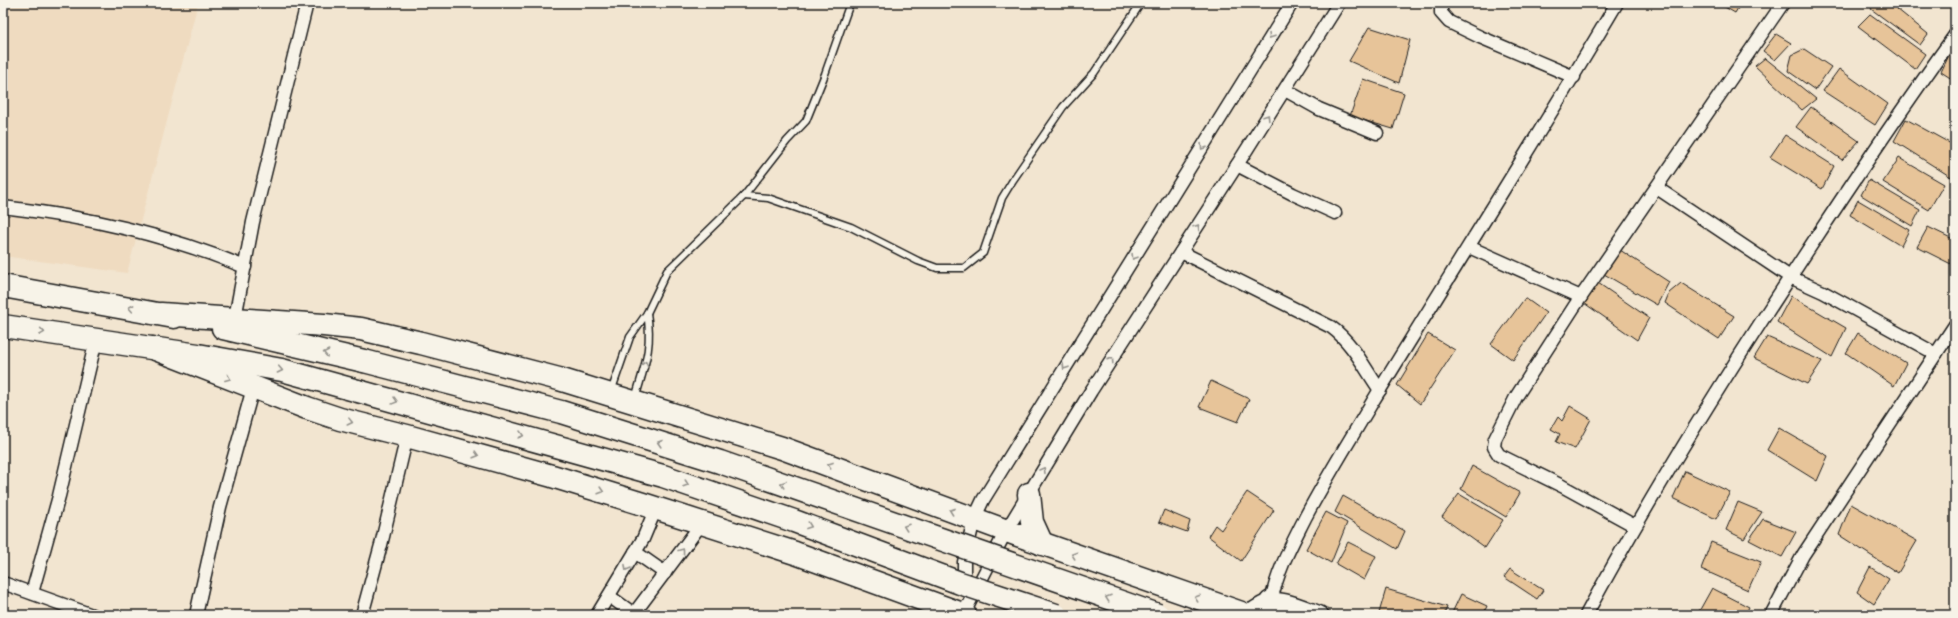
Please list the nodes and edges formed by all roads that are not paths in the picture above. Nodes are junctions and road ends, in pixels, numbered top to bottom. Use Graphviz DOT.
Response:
graph roads {
  1 [pos="307,3"];
  2 [pos="850,3"];
  3 [pos="1141,3"];
  4 [pos="1292,3"];
  5 [pos="1339,3"];
  6 [pos="1441,3"];
  7 [pos="1618,3"];
  8 [pos="1783,3"];
  9 [pos="1955,35"];
  10 [pos="1574,77"];
  11 [pos="1284,90"];
  12 [pos="1377,134"];
  13 [pos="1237,165"];
  14 [pos="1657,188"];
  15 [pos="744,196"];
  16 [pos="3,207"];
  17 [pos="1334,213"];
  18 [pos="1469,246"];
  19 [pos="1181,252"];
  20 [pos="245,267"];
  21 [pos="1790,277"];
  22 [pos="3,286"];
  23 [pos="1581,297"];
  24 [pos="647,313"];
  25 [pos="161,314"];
  26 [pos="235,318"];
  27 [pos="1955,325"];
  28 [pos="3,326"];
  29 [pos="96,340"];
  30 [pos="153,348"];
  31 [pos="1936,354"];
  32 [pos="253,388"];
  33 [pos="1380,390"];
  34 [pos="610,394"];
  35 [pos="635,402"];
  36 [pos="407,436"];
  37 [pos="1029,494"];
  38 [pos="656,508"];
  39 [pos="974,519"];
  40 [pos="702,523"];
  41 [pos="1635,526"];
  42 [pos="1006,531"];
  43 [pos="1042,544"];
  44 [pos="636,552"];
  45 [pos="665,573"];
  46 [pos="3,583"];
  47 [pos="32,593"];
  48 [pos="609,596"];
  49 [pos="1272,608"];
  50 [pos="1221,610"];
  51 [pos="633,614"];
  52 [pos="92,615"];
  53 [pos="196,615"];
  54 [pos="362,615"];
  55 [pos="597,615"];
  56 [pos="964,615"];
  57 [pos="1056,615"];
  58 [pos="1158,615"];
  59 [pos="1248,615"];
  60 [pos="1320,615"];
  61 [pos="1586,615"];
  62 [pos="1771,615"];
  1 -- 20 [label="street"];
  2 -- 15 [label="lane"];
  3 -- 15 [label="lane"];
  4 -- 39 [label="street, one-way"];
  5 -- 11 [label="street"];
  6 -- 10 [label="street"];
  7 -- 10 [label="street"];
  8 -- 14 [label="street"];
  9 -- 21 [label="street"];
  10 -- 18 [label="street"];
  11 -- 12 [label="street"];
  13 -- 11 [label="street, one-way"];
  13 -- 17 [label="street"];
  19 -- 13 [label="street, one-way"];
  14 -- 21 [label="street"];
  14 -- 23 [label="street"];
  15 -- 24 [label="lane"];
  16 -- 20 [label="street"];
  18 -- 23 [label="street"];
  18 -- 33 [label="street"];
  19 -- 33 [label="street"];
  37 -- 19 [label="street, one-way"];
  20 -- 26 [label="street"];
  21 -- 31 [label="street"];
  21 -- 41 [label="street"];
  25 -- 22 [label="highway, one-way"];
  23 -- 41 [label="street"];
  24 -- 34 [label="lane"];
  35 -- 24 [label="lane, one-way"];
  25 -- 26 [label="highway"];
  58 -- 25 [label="highway, one-way, bridge"];
  26 -- 34 [label="highway"];
  27 -- 31 [label="street"];
  28 -- 29 [label="highway, one-way"];
  29 -- 30 [label="highway"];
  29 -- 47 [label="street"];
  30 -- 32 [label="highway, one-way"];
  30 -- 57 [label="highway, one-way, bridge"];
  31 -- 62 [label="street"];
  32 -- 36 [label="highway, one-way"];
  32 -- 53 [label="street"];
  33 -- 49 [label="street"];
  34 -- 35 [label="highway"];
  39 -- 35 [label="highway, one-way"];
  36 -- 38 [label="highway, one-way"];
  36 -- 54 [label="street"];
  37 -- 42 [label="street"];
  37 -- 43 [label="highway"];
  38 -- 40 [label="highway"];
  38 -- 44 [label="street"];
  39 -- 42 [label="highway"];
  39 -- 56 [label="street"];
  45 -- 40 [label="street, one-way"];
  40 -- 56 [label="highway"];
  41 -- 61 [label="street"];
  42 -- 43 [label="highway"];
  42 -- 56 [label="street"];
  50 -- 43 [label="highway, one-way"];
  44 -- 45 [label="street"];
  44 -- 48 [label="street, one-way"];
  45 -- 51 [label="street"];
  46 -- 47 [label="street"];
  47 -- 52 [label="street"];
  48 -- 51 [label="street"];
  48 -- 55 [label="street"];
  49 -- 59 [label="street"];
  49 -- 60 [label="street"];
  50 -- 59 [label="highway"];
}
